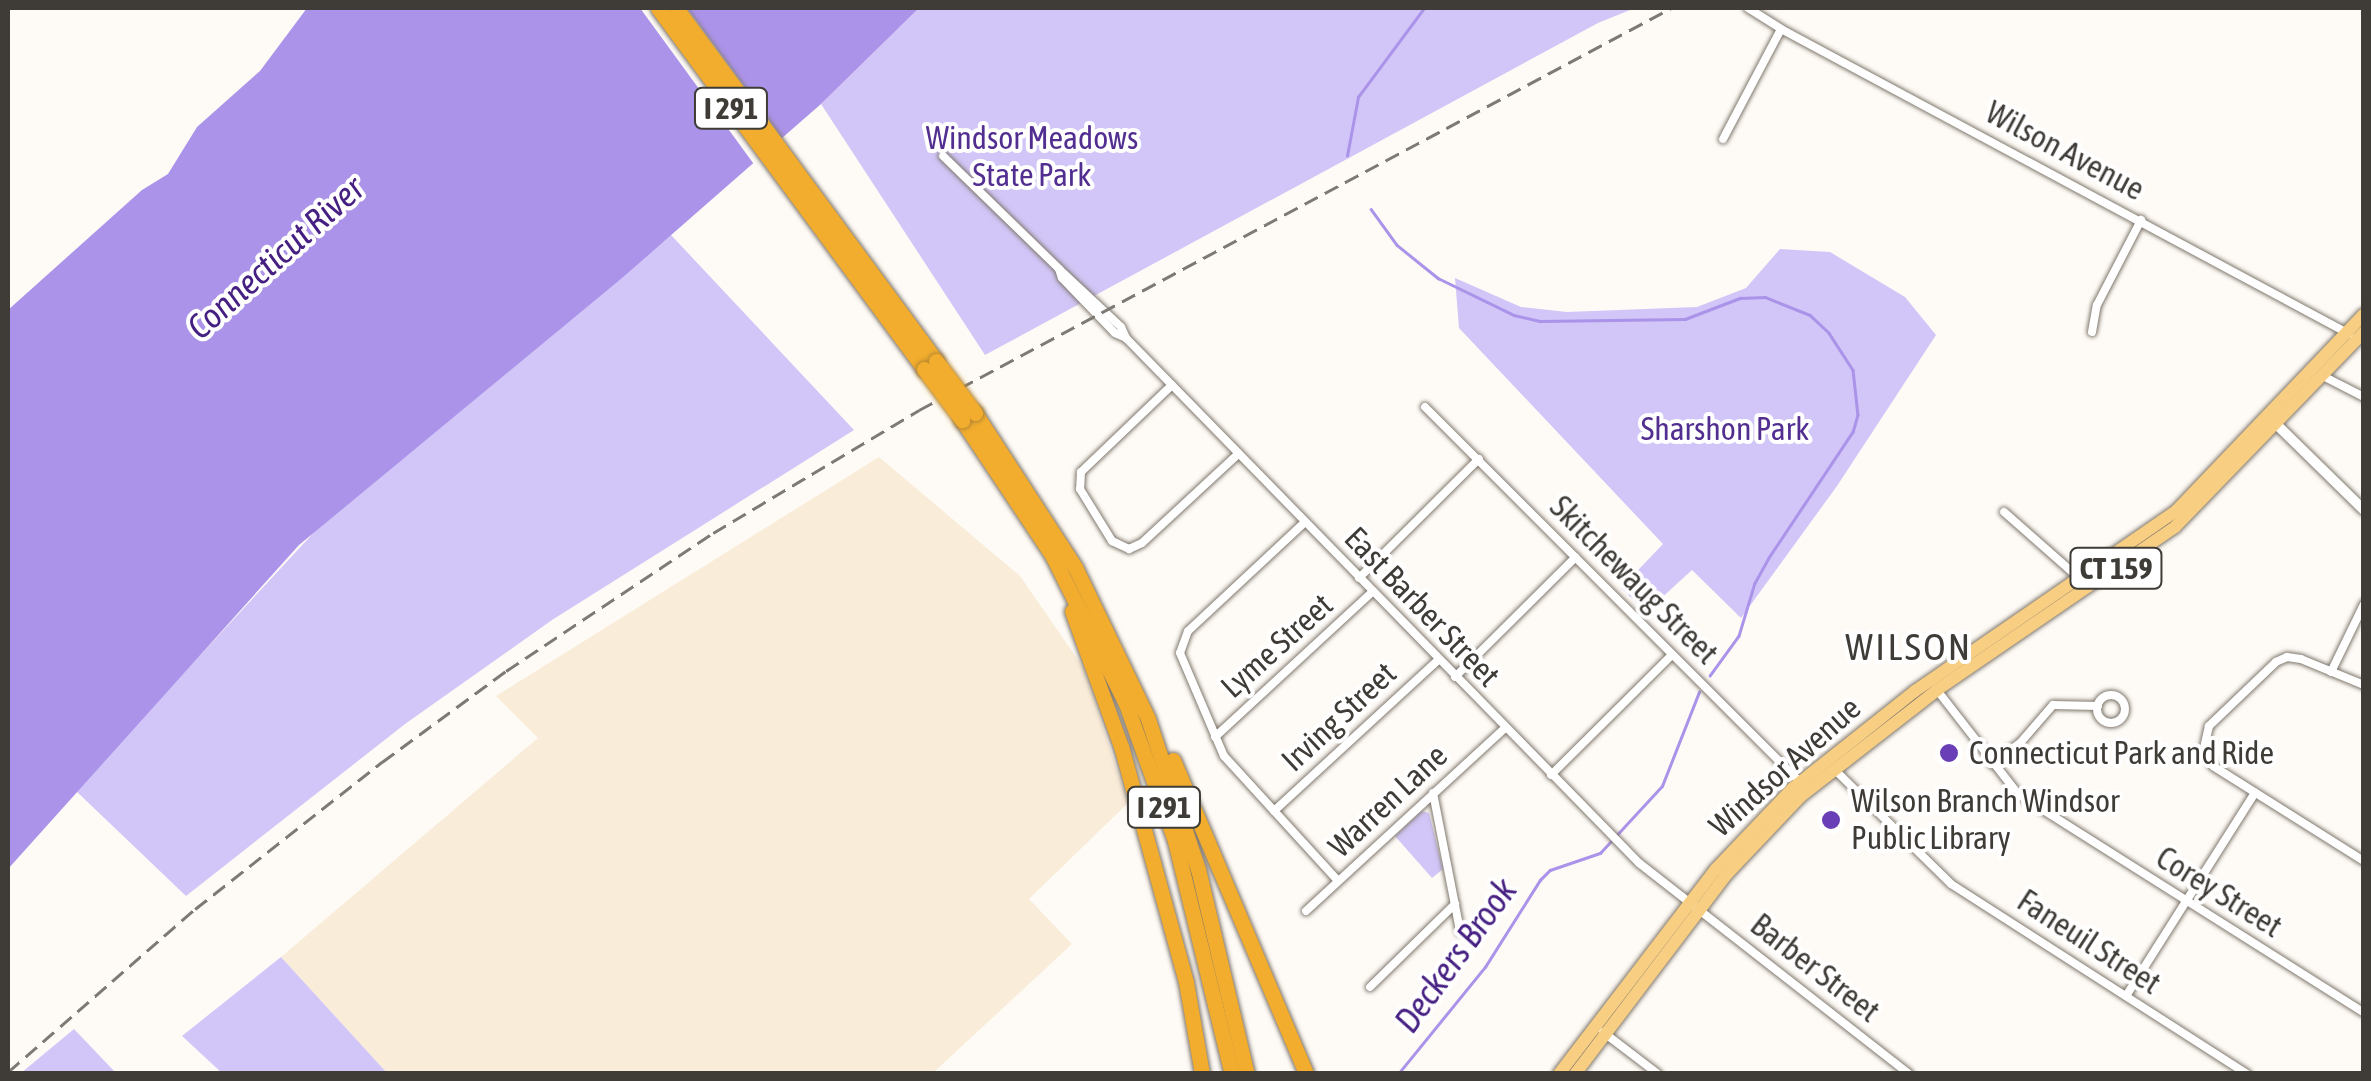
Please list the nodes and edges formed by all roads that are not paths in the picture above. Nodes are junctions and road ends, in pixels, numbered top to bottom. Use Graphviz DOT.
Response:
graph roads {
  1 [pos="658,8"];
  2 [pos="676,8"];
  3 [pos="1748,8"];
  4 [pos="1780,29"];
  5 [pos="1723,139"];
  6 [pos="943,156"];
  7 [pos="809,204"];
  8 [pos="2141,220"];
  9 [pos="2364,314"];
  10 [pos="2092,332"];
  11 [pos="2356,335"];
  12 [pos="2319,372"];
  13 [pos="1172,385"];
  14 [pos="2364,397"];
  15 [pos="1425,407"];
  16 [pos="968,416"];
  17 [pos="2273,421"];
  18 [pos="1238,454"];
  19 [pos="1479,459"];
  20 [pos="2364,510"];
  21 [pos="2004,512"];
  22 [pos="1305,522"];
  23 [pos="1052,555"];
  24 [pos="2124,555"];
  25 [pos="1576,557"];
  26 [pos="1359,578"];
  27 [pos="2080,578"];
  28 [pos="1372,592"];
  29 [pos="2364,604"];
  30 [pos="1672,655"];
  31 [pos="1438,660"];
  32 [pos="1124,663"];
  33 [pos="2331,672"];
  34 [pos="1455,677"];
  35 [pos="1933,685"];
  36 [pos="2364,685"];
  37 [pos="2098,706"];
  38 [pos="1505,728"];
  39 [pos="1214,737"];
  40 [pos="1829,764"];
  41 [pos="1992,764"];
  42 [pos="1551,775"];
  43 [pos="1803,786"];
  44 [pos="2255,793"];
  45 [pos="1433,794"];
  46 [pos="1274,811"];
  47 [pos="2364,861"];
  48 [pos="1338,881"];
  49 [pos="2188,901"];
  50 [pos="1455,904"];
  51 [pos="1694,905"];
  52 [pos="1306,911"];
  53 [pos="1460,931"];
  54 [pos="1370,987"];
  55 [pos="2126,996"];
  56 [pos="2364,1013"];
  57 [pos="1600,1030"];
  58 [pos="1202,1074"];
  59 [pos="1232,1074"];
  60 [pos="1247,1074"];
  61 [pos="1306,1074"];
  62 [pos="1558,1074"];
  63 [pos="1575,1074"];
  64 [pos="1658,1074"];
  65 [pos="1909,1074"];
  66 [pos="2248,1074"];
  1 -- 7 [label="highway, I 291"];
  2 -- 7 [label="highway, I 291"];
  3 -- 4 [label="street, Wilson Avenue"];
  4 -- 5 [label="street"];
  4 -- 8 [label="street, Wilson Avenue"];
  6 -- 13 [label="street, East Barber Street"];
  7 -- 16 [label="highway, I 291, bridge"];
  8 -- 10 [label="street"];
  8 -- 11 [label="street, Wilson Avenue"];
  9 -- 11 [label="main road, Windsor Avenue / CT 159"];
  11 -- 12 [label="main road, Windsor Avenue / CT 159"];
  12 -- 14 [label="street"];
  12 -- 17 [label="main road, Windsor Avenue / CT 159"];
  13 -- 18 [label="street, East Barber Street"];
  13 -- 18 [label="street"];
  15 -- 19 [label="street, Skitchewaug Street"];
  16 -- 23 [label="highway, I 291"];
  16 -- 32 [label="highway, I 291"];
  17 -- 20 [label="street"];
  17 -- 24 [label="main road, Windsor Avenue / CT 159"];
  18 -- 22 [label="street, East Barber Street"];
  19 -- 25 [label="street, Skitchewaug Street"];
  19 -- 26 [label="street"];
  21 -- 27 [label="street"];
  22 -- 26 [label="street, East Barber Street"];
  22 -- 39 [label="street"];
  23 -- 58 [label="highway"];
  23 -- 59 [label="highway, I 291"];
  24 -- 27 [label="main road, Windsor Avenue / CT 159"];
  24 -- 35 [label="main road, Windsor Avenue / CT 159"];
  25 -- 30 [label="street, Skitchewaug Street"];
  25 -- 34 [label="street"];
  26 -- 28 [label="street, East Barber Street"];
  27 -- 35 [label="main road, Windsor Avenue / CT 159"];
  28 -- 31 [label="street, East Barber Street"];
  28 -- 39 [label="street, Lyme Street"];
  29 -- 33 [label="street"];
  30 -- 42 [label="street"];
  30 -- 43 [label="street, Skitchewaug Street"];
  31 -- 34 [label="street, East Barber Street"];
  31 -- 46 [label="street, Irving Street"];
  32 -- 60 [label="highway, I 291"];
  32 -- 61 [label="highway"];
  33 -- 36 [label="street"];
  33 -- 44 [label="street"];
  34 -- 38 [label="street, East Barber Street"];
  35 -- 40 [label="main road, Windsor Avenue / CT 159"];
  35 -- 41 [label="street, Corey Street"];
  37 -- 41 [label="street"];
  38 -- 42 [label="street, East Barber Street"];
  38 -- 45 [label="street, Warren Lane"];
  39 -- 46 [label="street"];
  40 -- 43 [label="main road, Windsor Avenue / CT 159"];
  40 -- 55 [label="street, Faneuil Street"];
  41 -- 49 [label="street, Corey Street"];
  42 -- 51 [label="street, East Barber Street"];
  43 -- 51 [label="main road, Windsor Avenue / CT 159"];
  44 -- 47 [label="street"];
  44 -- 49 [label="street"];
  45 -- 48 [label="street, Warren Lane"];
  45 -- 50 [label="street"];
  46 -- 48 [label="street"];
  48 -- 52 [label="street, Warren Lane"];
  49 -- 55 [label="street"];
  49 -- 56 [label="street, Corey Street"];
  50 -- 53 [label="street"];
  50 -- 54 [label="street"];
  51 -- 57 [label="main road, Windsor Avenue / CT 159"];
  51 -- 65 [label="street, Barber Street"];
  55 -- 66 [label="street, Faneuil Street"];
  57 -- 62 [label="main road, Windsor Avenue / CT 159"];
  57 -- 63 [label="main road, Windsor Avenue / CT 159"];
  57 -- 64 [label="street"];
}
